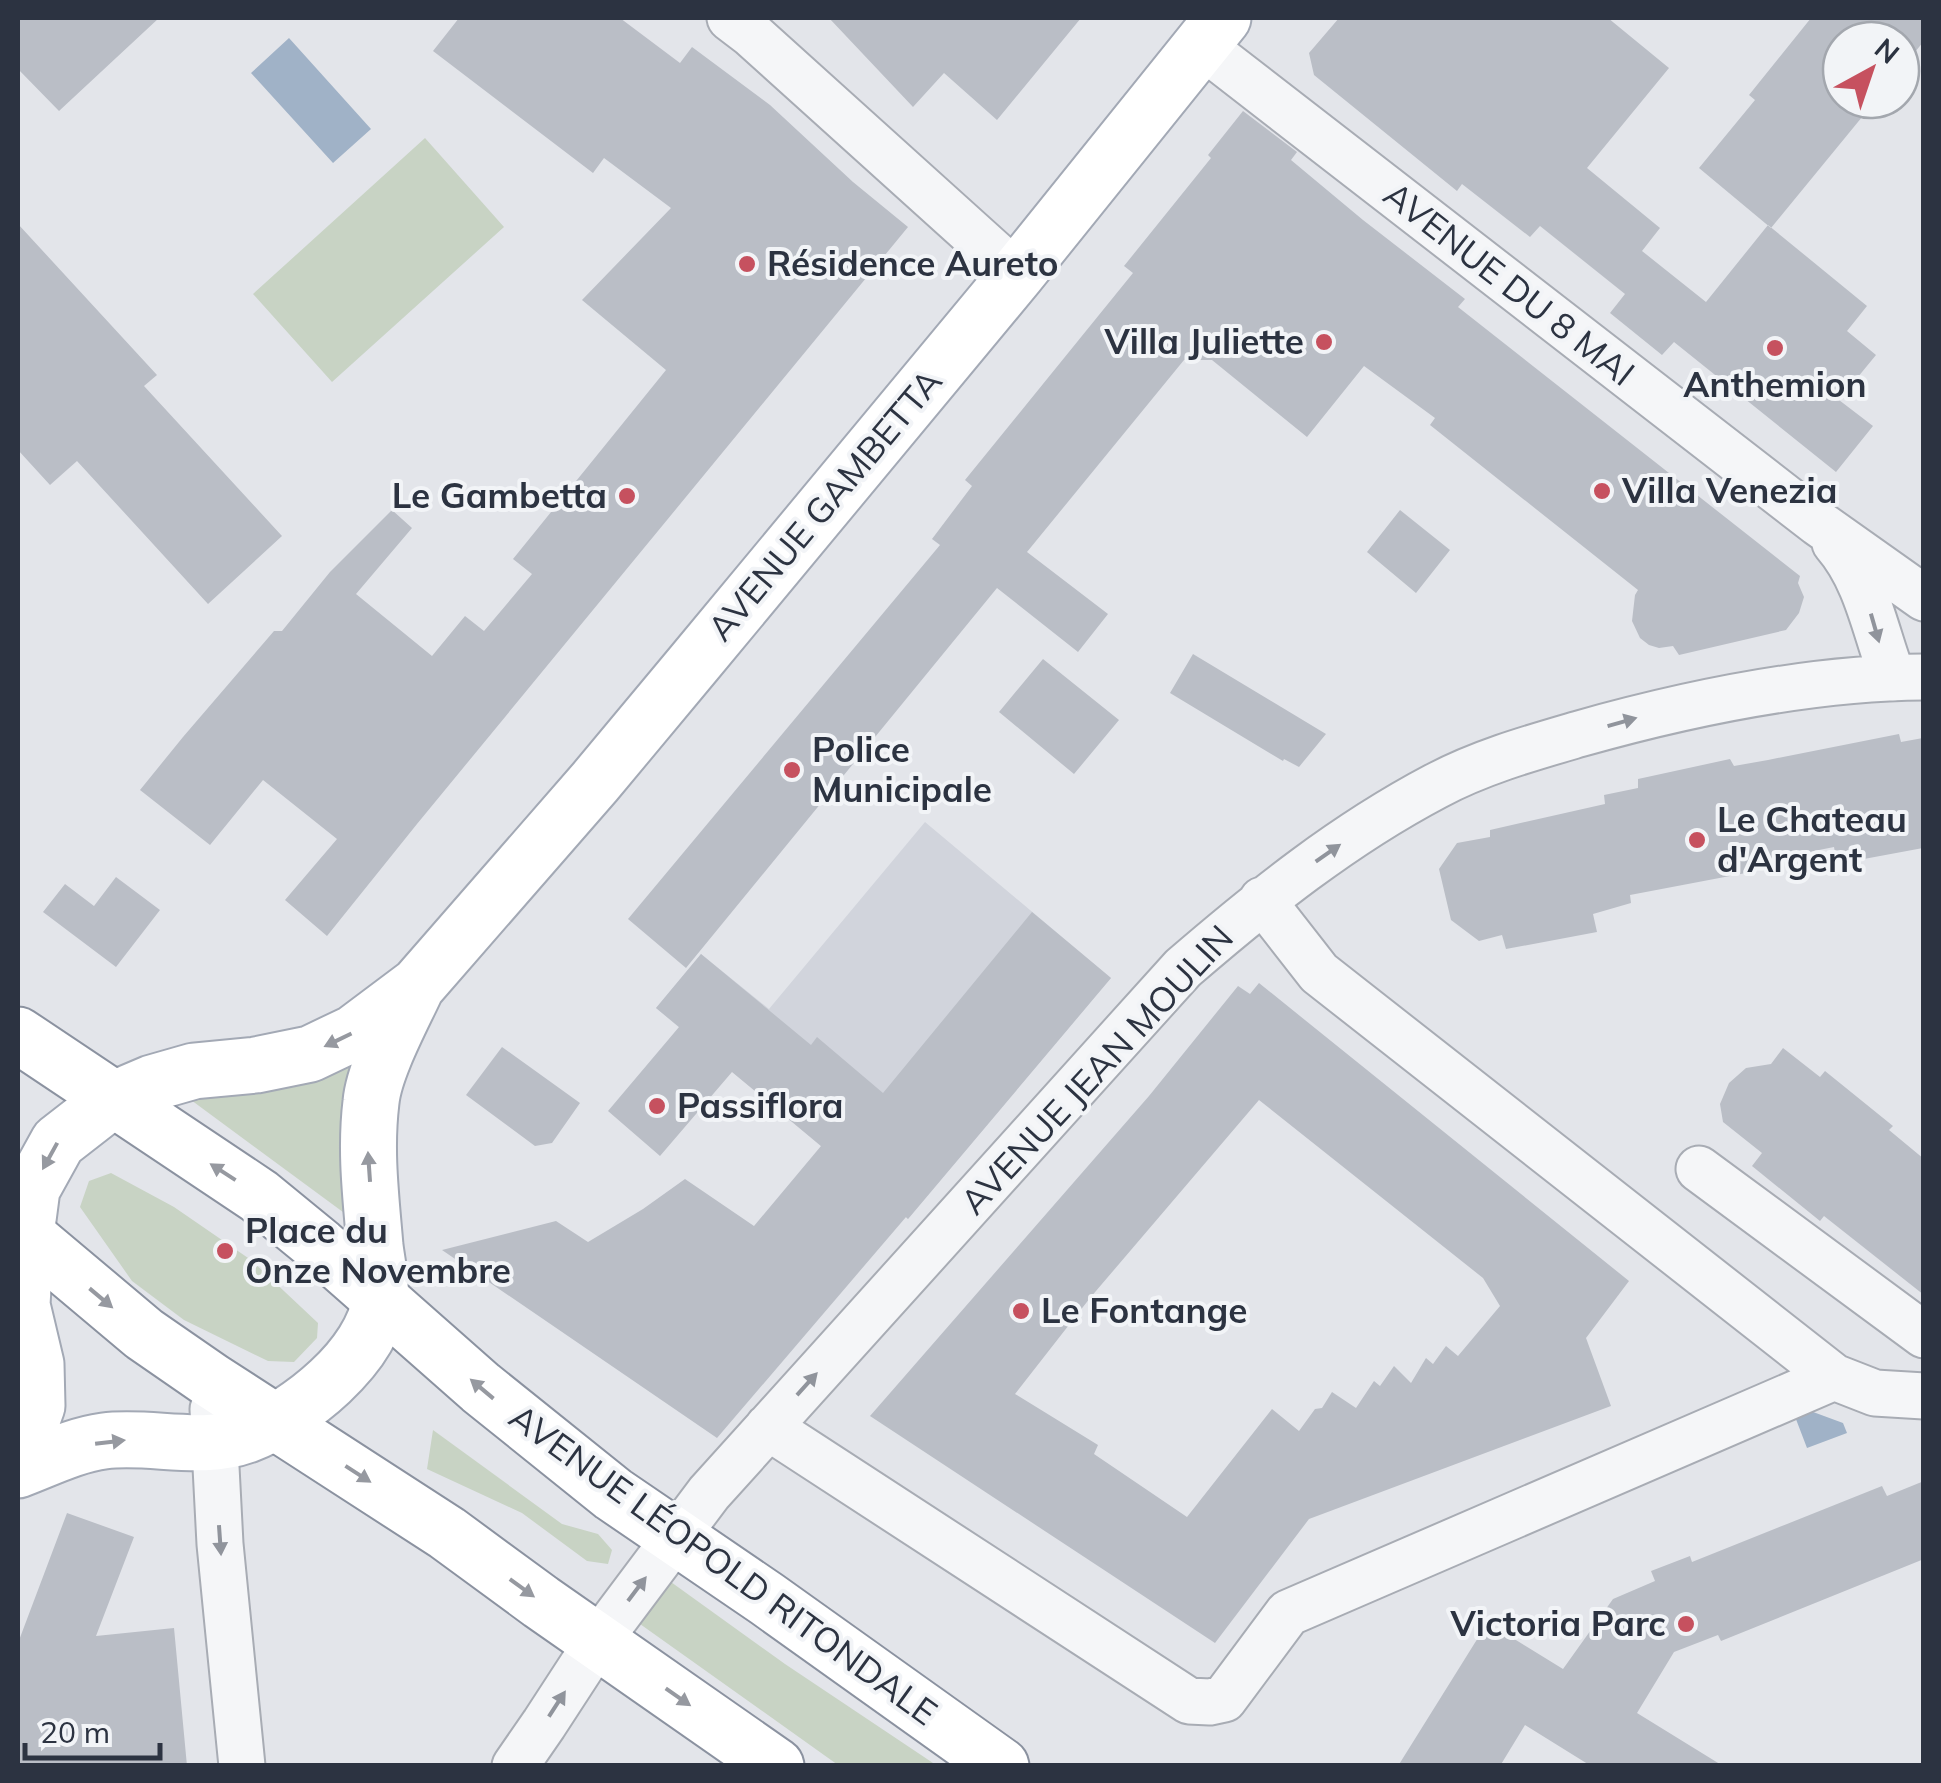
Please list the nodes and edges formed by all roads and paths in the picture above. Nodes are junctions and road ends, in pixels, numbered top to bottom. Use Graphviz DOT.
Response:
graph roads {
  1 [pos="730,18"];
  2 [pos="1212,31"];
  3 [pos="1017,274"];
  4 [pos="1818,523"];
  5 [pos="1921,603"];
  6 [pos="1911,670"];
  7 [pos="1262,900"];
  8 [pos="418,985"];
  9 [pos="18,1035"];
  10 [pos="112,1100"];
  11 [pos="1699,1169"];
  12 [pos="22,1232"];
  13 [pos="380,1299"];
  14 [pos="20,1305"];
  15 [pos="1924,1335"];
  16 [pos="1834,1378"];
  17 [pos="212,1381"];
  18 [pos="1924,1396"];
  19 [pos="277,1421"];
  20 [pos="768,1428"];
  21 [pos="215,1442"];
  22 [pos="18,1458"];
  23 [pos="18,1470"];
  24 [pos="676,1537"];
  25 [pos="598,1641"];
  26 [pos="242,1766"];
  27 [pos="514,1766"];
  28 [pos="776,1766"];
  29 [pos="1002,1766"];
  1 -- 3 [label="street"];
  2 -- 3 [label="main road, AVENUE GAMBETTA"];
  2 -- 4 [label="street, AVENUE DU 8 MAI"];
  3 -- 8 [label="main road, AVENUE GAMBETTA"];
  4 -- 5 [label="street, AVENUE DU 8 MAI"];
  4 -- 6 [label="street, AVENUE DU 8 MAI, one-way"];
  7 -- 6 [label="street, AVENUE JEAN MOULIN, one-way"];
  7 -- 16 [label="street"];
  20 -- 7 [label="street, AVENUE JEAN MOULIN, one-way"];
  8 -- 10 [label="main road, AVENUE GAMBETTA, one-way"];
  13 -- 8 [label="main road, AVENUE GAMBETTA, one-way"];
  9 -- 10 [label="main road, AVENUE LÉOPOLD RITONDALE"];
  10 -- 12 [label="main road, AVENUE GAMBETTA, one-way"];
  13 -- 10 [label="main road, AVENUE LÉOPOLD RITONDALE, one-way"];
  11 -- 15 [label="street"];
  12 -- 14 [label="main road, AVENUE GAMBETTA"];
  12 -- 17 [label="main road, one-way"];
  13 -- 19 [label="main road"];
  24 -- 13 [label="main road, AVENUE LÉOPOLD RITONDALE, one-way"];
  14 -- 22 [label="main road, AVENUE GAMBETTA"];
  16 -- 18 [label="street"];
  16 -- 20 [label="street"];
  17 -- 19 [label="main road"];
  17 -- 21 [label="street"];
  19 -- 21 [label="main road"];
  19 -- 25 [label="main road, one-way"];
  20 -- 24 [label="street, AVENUE JEAN MOULIN"];
  23 -- 21 [label="main road, one-way"];
  21 -- 26 [label="street, one-way"];
  25 -- 24 [label="street, AVENUE JEAN MOULIN, one-way"];
  24 -- 29 [label="main road, AVENUE LÉOPOLD RITONDALE"];
  27 -- 25 [label="street, one-way"];
  25 -- 28 [label="main road, one-way"];
}
